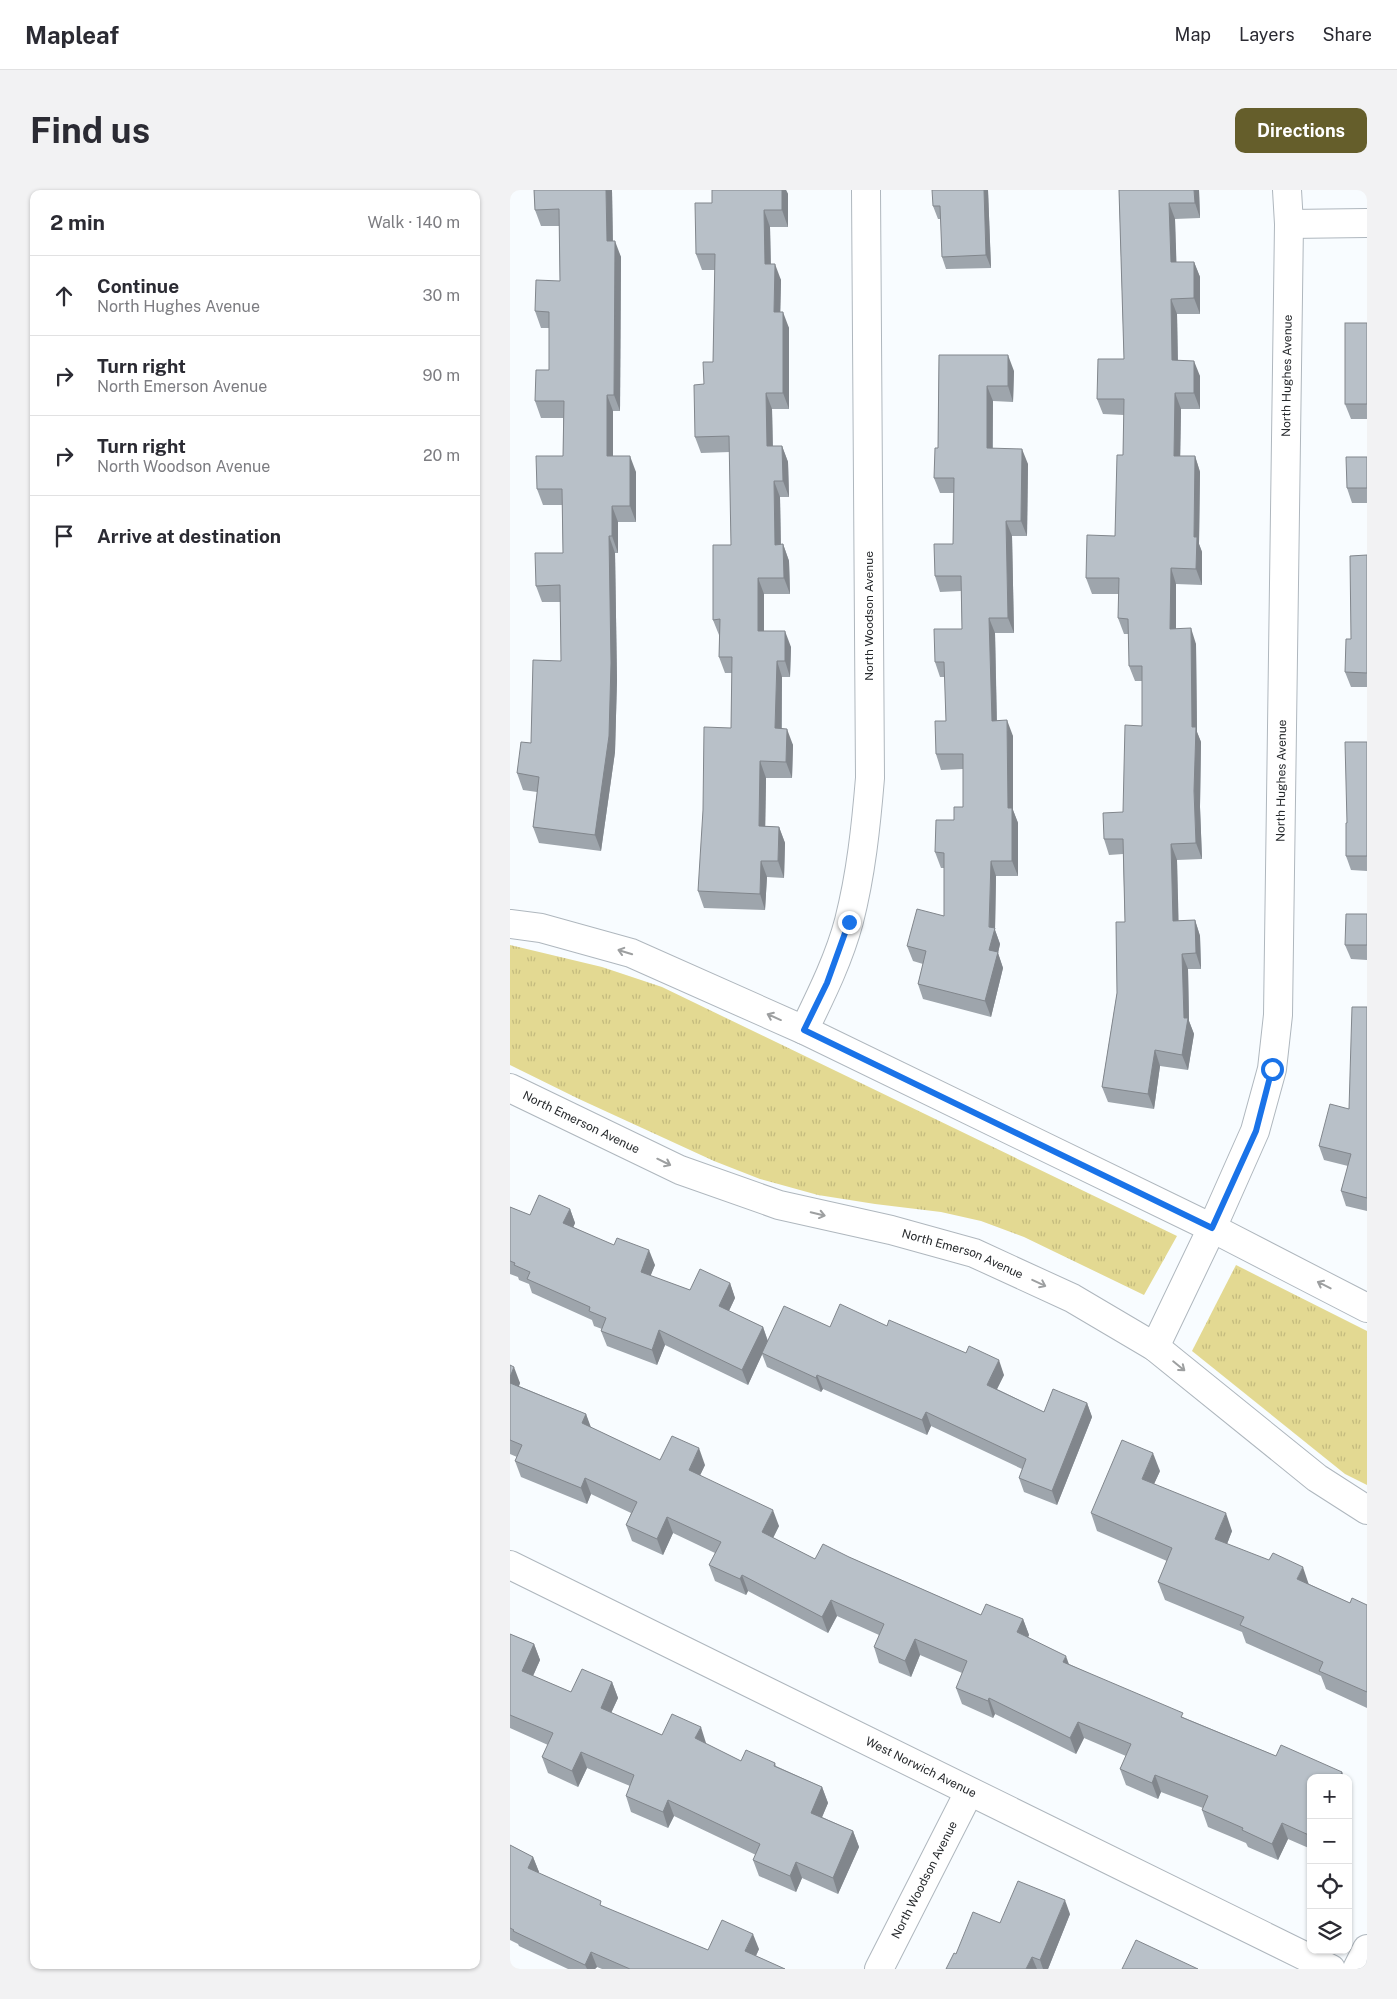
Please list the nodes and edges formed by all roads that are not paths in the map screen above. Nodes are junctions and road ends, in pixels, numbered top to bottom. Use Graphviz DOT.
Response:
graph roads {
  1 [pos="866,190"];
  2 [pos="1288,190"];
  3 [pos="1367,223"];
  4 [pos="1288,224"];
  5 [pos="510,924"];
  6 [pos="804,1030"];
  7 [pos="510,1088"];
  8 [pos="1212,1228"];
  9 [pos="1367,1308"];
  10 [pos="1155,1347"];
  11 [pos="1367,1510"];
  12 [pos="510,1564"];
  13 [pos="969,1792"];
  14 [pos="1367,1949"];
  15 [pos="879,1969"];
  16 [pos="1331,1969"];
  17 [pos="1358,1969"];
  1 -- 6 [label="street, North Woodson Avenue"];
  2 -- 4 [label="street, North Hughes Avenue"];
  3 -- 4 [label="street"];
  4 -- 8 [label="street, North Hughes Avenue"];
  6 -- 5 [label="street, one-way"];
  6 -- 8 [label="street"];
  7 -- 10 [label="street, North Emerson Avenue, one-way"];
  9 -- 8 [label="street, one-way"];
  8 -- 10 [label="street, North Hughes Avenue"];
  10 -- 11 [label="street, North Emerson Avenue, one-way"];
  12 -- 13 [label="street, West Norwich Avenue"];
  13 -- 15 [label="street, North Woodson Avenue"];
  13 -- 16 [label="street, West Norwich Avenue"];
  14 -- 17 [label="street"];
}
